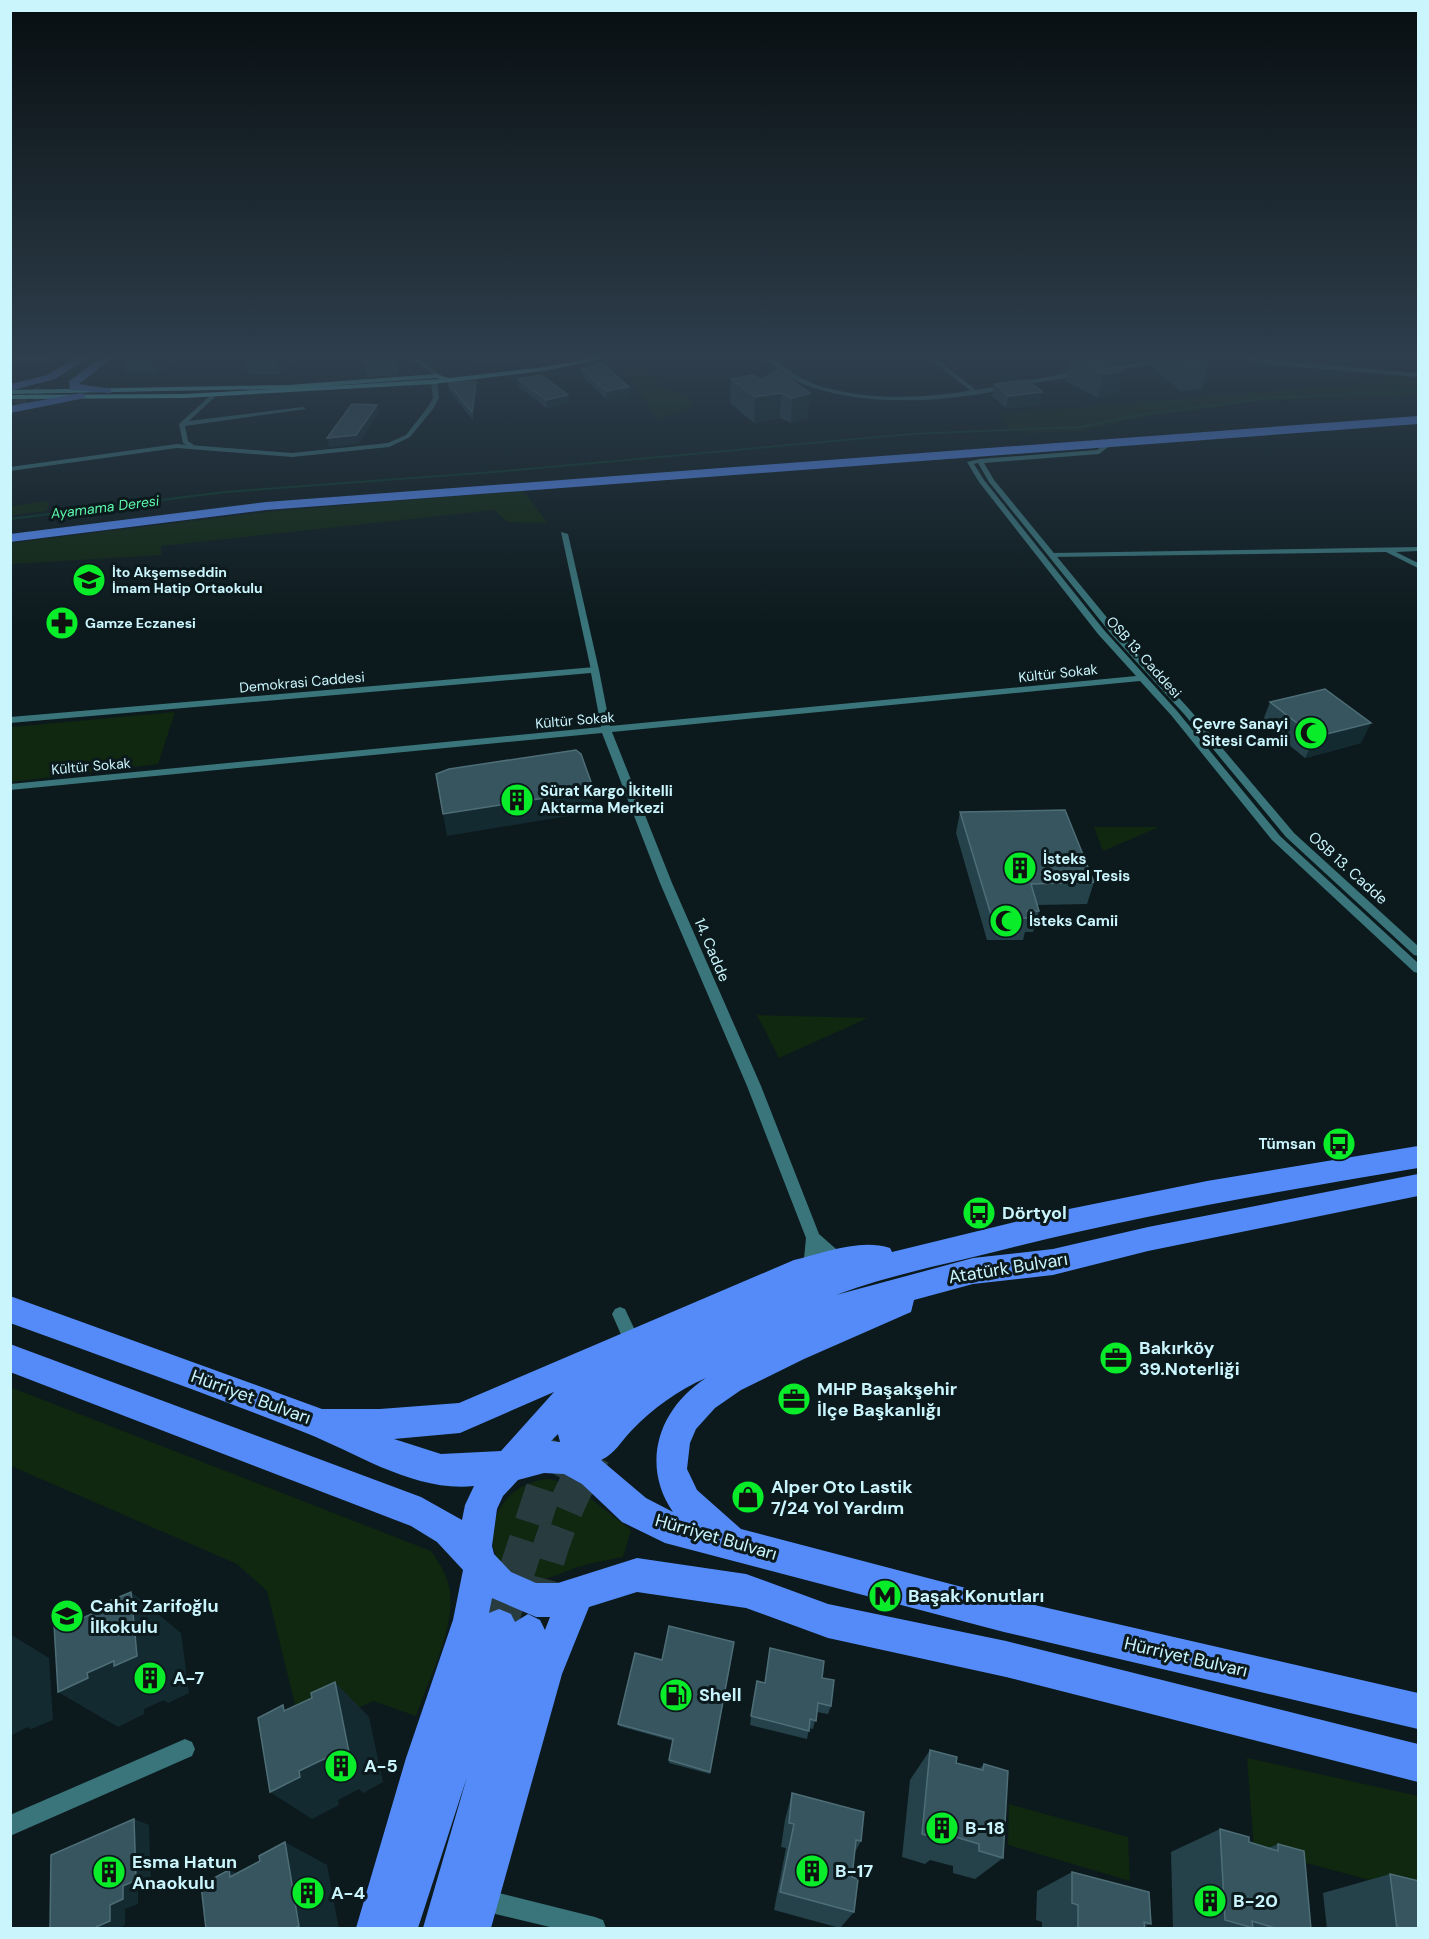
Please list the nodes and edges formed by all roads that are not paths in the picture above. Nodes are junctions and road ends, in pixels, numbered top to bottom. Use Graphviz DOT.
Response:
graph roads {
  1 [pos="187,445"];
  2 [pos="196,445"];
  3 [pos="381,445"];
  4 [pos="998,445"];
  5 [pos="1066,445"];
  6 [pos="1107,445"];
  7 [pos="980,461"];
  8 [pos="10,469"];
  9 [pos="10,531"];
  10 [pos="564,534"];
  11 [pos="10,538"];
  12 [pos="1385,549"];
  13 [pos="1419,549"];
  14 [pos="1038,553"];
  15 [pos="1052,555"];
  16 [pos="1419,566"];
  17 [pos="595,670"];
  18 [pos="1141,678"];
  19 [pos="10,720"];
  20 [pos="606,730"];
  21 [pos="10,787"];
  22 [pos="1261,802"];
  23 [pos="1248,805"];
  24 [pos="1272,814"];
  25 [pos="1259,818"];
  26 [pos="1419,952"];
  27 [pos="1419,969"];
  28 [pos="1419,1157"];
  29 [pos="1419,1185"];
  30 [pos="813,1238"];
  31 [pos="926,1255"];
  32 [pos="839,1261"];
  33 [pos="811,1269"];
  34 [pos="973,1271"];
  35 [pos="10,1309"];
  36 [pos="620,1314"];
  37 [pos="633,1343"];
  38 [pos="10,1358"];
  39 [pos="315,1421"];
  40 [pos="510,1466"];
  41 [pos="737,1544"];
  42 [pos="481,1566"];
  43 [pos="577,1595"];
  44 [pos="1419,1711"];
  45 [pos="185,1749"];
  46 [pos="1419,1763"];
  47 [pos="10,1826"];
  48 [pos="475,1914"];
  49 [pos="376,1929"];
  50 [pos="398,1929"];
  51 [pos="442,1929"];
  52 [pos="595,1929"];
  1 -- 8 [label="street"];
  2 -- 3 [label="street"];
  4 -- 9 [label="main road"];
  5 -- 11 [label="main road"];
  6 -- 7 [label="street"];
  7 -- 14 [label="street, OSB 13. Caddesi"];
  7 -- 15 [label="street, OSB 13. Caddesi"];
  10 -- 17 [label="street, 14. Cadde"];
  12 -- 13 [label="street"];
  12 -- 15 [label="street"];
  12 -- 16 [label="street"];
  14 -- 15 [label="street"];
  14 -- 18 [label="street, OSB 13. Caddesi"];
  15 -- 22 [label="street, OSB 13. Caddesi"];
  17 -- 19 [label="street, Demokrasi Caddesi"];
  17 -- 20 [label="street, 14. Cadde"];
  18 -- 20 [label="street, Kültür Sokak"];
  18 -- 23 [label="street, OSB 13. Caddesi"];
  20 -- 21 [label="street, Kültür Sokak"];
  20 -- 30 [label="street, 14. Cadde"];
  22 -- 23 [label="street"];
  22 -- 24 [label="street, OSB 13. Cadde"];
  23 -- 25 [label="street, OSB 13. Caddesi"];
  24 -- 25 [label="street"];
  24 -- 26 [label="street, OSB 13. Cadde"];
  25 -- 27 [label="street, OSB 13. Caddesi"];
  28 -- 31 [label="main road"];
  29 -- 34 [label="main road, Atatürk Bulvarı"];
  30 -- 32 [label="street"];
  30 -- 33 [label="street"];
  31 -- 32 [label="main road"];
  31 -- 34 [label="main road, Atatürk Bulvarı"];
  32 -- 33 [label="main road"];
  33 -- 37 [label="main road"];
  34 -- 41 [label="main road"];
  35 -- 39 [label="main road, Hürriyet Bulvarı"];
  36 -- 37 [label="street"];
  37 -- 39 [label="main road"];
  37 -- 40 [label="main road"];
  38 -- 42 [label="main road"];
  39 -- 40 [label="main road, Hürriyet Bulvarı"];
  40 -- 41 [label="main road, Hürriyet Bulvarı"];
  40 -- 42 [label="main road"];
  41 -- 44 [label="main road, Hürriyet Bulvarı"];
  42 -- 43 [label="main road"];
  42 -- 49 [label="main road"];
  43 -- 46 [label="main road"];
  43 -- 48 [label="main road"];
  45 -- 47 [label="street"];
  48 -- 52 [label="street"];
  50 -- 51 [label="main road"];
}
